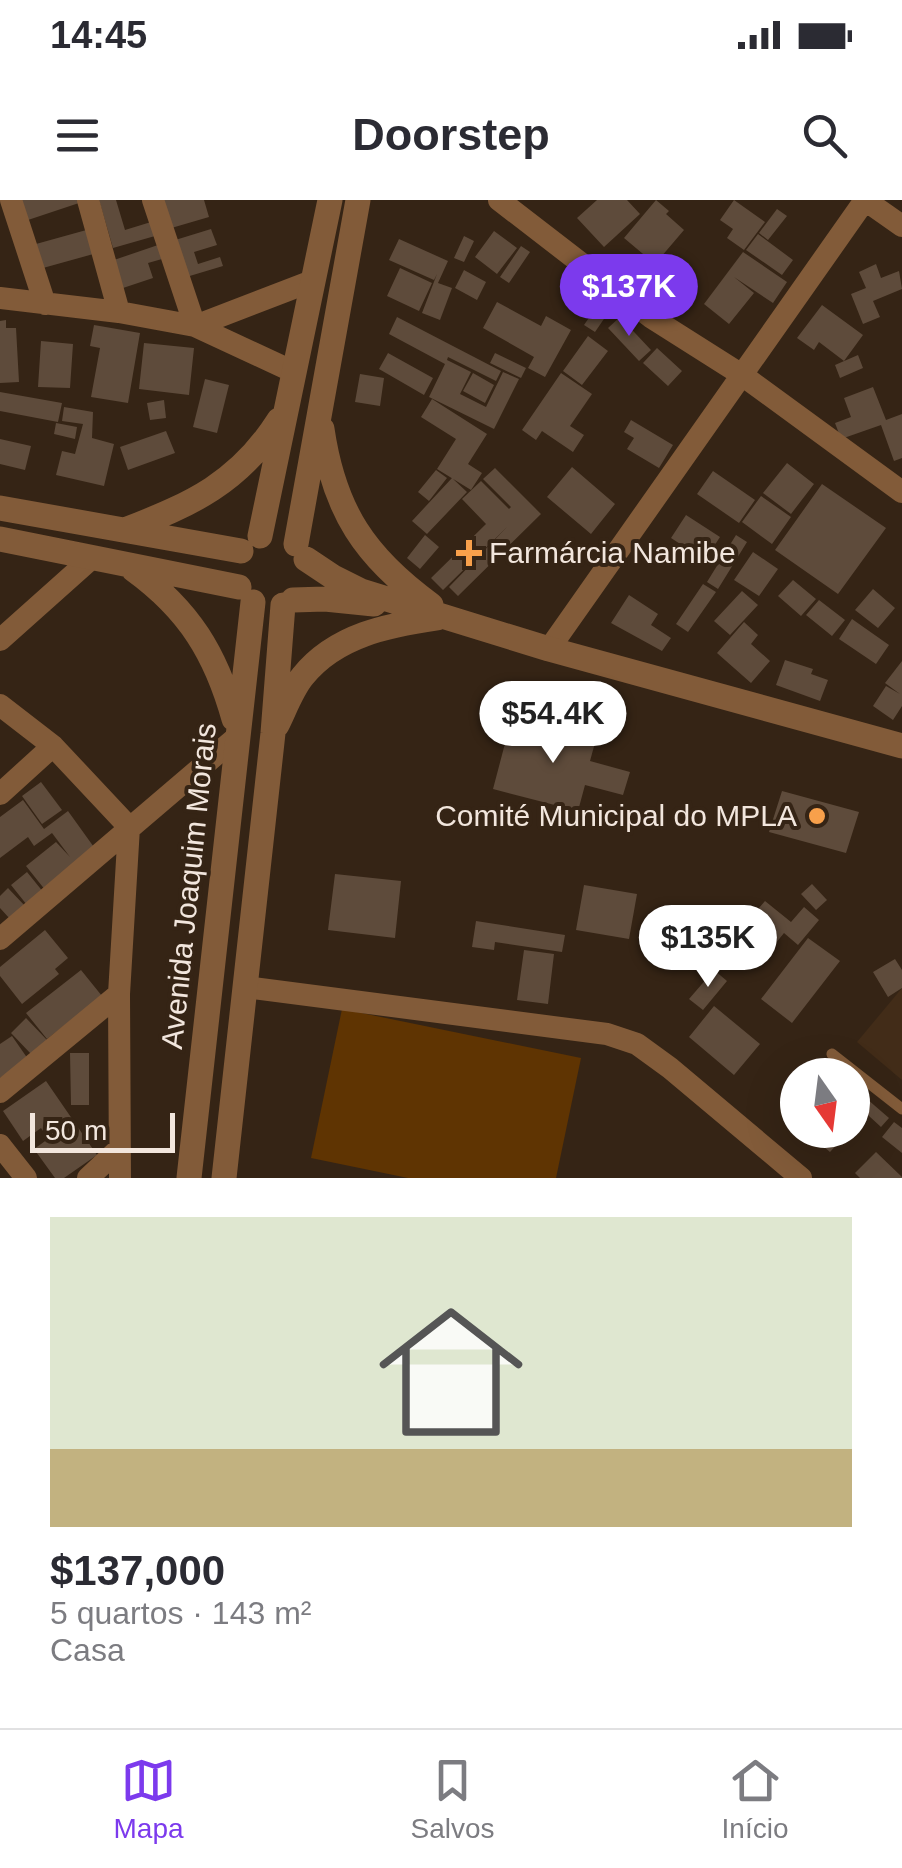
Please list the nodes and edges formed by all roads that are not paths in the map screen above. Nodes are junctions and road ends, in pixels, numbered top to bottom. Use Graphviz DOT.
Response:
graph roads {
  1 [pos="11,200"];
  2 [pos="88,200"];
  3 [pos="152,200"];
  4 [pos="330,200"];
  5 [pos="499,200"];
  6 [pos="865,200"];
  7 [pos="358,208"];
  8 [pos="902,226"];
  9 [pos="312,280"];
  10 [pos="0,298"];
  11 [pos="44,304"];
  12 [pos="119,312"];
  13 [pos="194,326"];
  14 [pos="294,372"];
  15 [pos="742,375"];
  16 [pos="287,407"];
  17 [pos="319,411"];
  18 [pos="902,492"];
  19 [pos="0,508"];
  20 [pos="125,530"];
  21 [pos="0,538"];
  22 [pos="250,544"];
  23 [pos="301,552"];
  24 [pos="93,557"];
  25 [pos="126,564"];
  26 [pos="246,594"];
  27 [pos="288,602"];
  28 [pos="447,617"];
  29 [pos="0,640"];
  30 [pos="550,649"];
  31 [pos="0,705"];
  32 [pos="273,732"];
  33 [pos="239,735"];
  34 [pos="53,746"];
  35 [pos="902,746"];
  36 [pos="0,794"];
  37 [pos="129,827"];
  38 [pos="0,939"];
  39 [pos="246,986"];
  40 [pos="120,994"];
  41 [pos="832,1054"];
  42 [pos="0,1092"];
  43 [pos="902,1110"];
  44 [pos="0,1145"];
  45 [pos="120,1148"];
  46 [pos="26,1178"];
  47 [pos="88,1178"];
  48 [pos="120,1178"];
  49 [pos="189,1178"];
  50 [pos="224,1178"];
  51 [pos="801,1178"];
  1 -- 11 [label="street"];
  2 -- 12 [label="street"];
  3 -- 13 [label="street"];
  4 -- 9 [label="street"];
  5 -- 15 [label="street"];
  6 -- 8 [label="street"];
  6 -- 15 [label="street"];
  7 -- 17 [label="street"];
  9 -- 13 [label="street"];
  9 -- 14 [label="street"];
  10 -- 11 [label="street"];
  11 -- 12 [label="street"];
  12 -- 13 [label="street"];
  13 -- 14 [label="street"];
  14 -- 16 [label="street"];
  15 -- 18 [label="street"];
  15 -- 30 [label="street"];
  16 -- 20 [label="street"];
  16 -- 22 [label="street"];
  17 -- 23 [label="street"];
  17 -- 28 [label="street"];
  19 -- 20 [label="street"];
  20 -- 22 [label="street"];
  21 -- 24 [label="street"];
  22 -- 23 [label="street"];
  22 -- 26 [label="street"];
  23 -- 27 [label="street"];
  23 -- 28 [label="street"];
  24 -- 25 [label="street"];
  24 -- 29 [label="street"];
  25 -- 26 [label="street"];
  25 -- 33 [label="street"];
  26 -- 27 [label="street"];
  26 -- 33 [label="street, Avenida Joaquim Morais"];
  27 -- 28 [label="street"];
  27 -- 32 [label="street"];
  28 -- 30 [label="street"];
  28 -- 32 [label="street"];
  30 -- 35 [label="street"];
  31 -- 34 [label="street"];
  32 -- 39 [label="street"];
  33 -- 37 [label="street"];
  33 -- 49 [label="street, Avenida Joaquim Morais"];
  34 -- 36 [label="street"];
  34 -- 37 [label="street"];
  37 -- 38 [label="street"];
  37 -- 40 [label="street"];
  39 -- 50 [label="street"];
  39 -- 51 [label="street"];
  40 -- 42 [label="street"];
  40 -- 45 [label="street"];
  41 -- 43 [label="lane"];
  44 -- 46 [label="street"];
  45 -- 47 [label="street"];
  45 -- 48 [label="street"];
}
